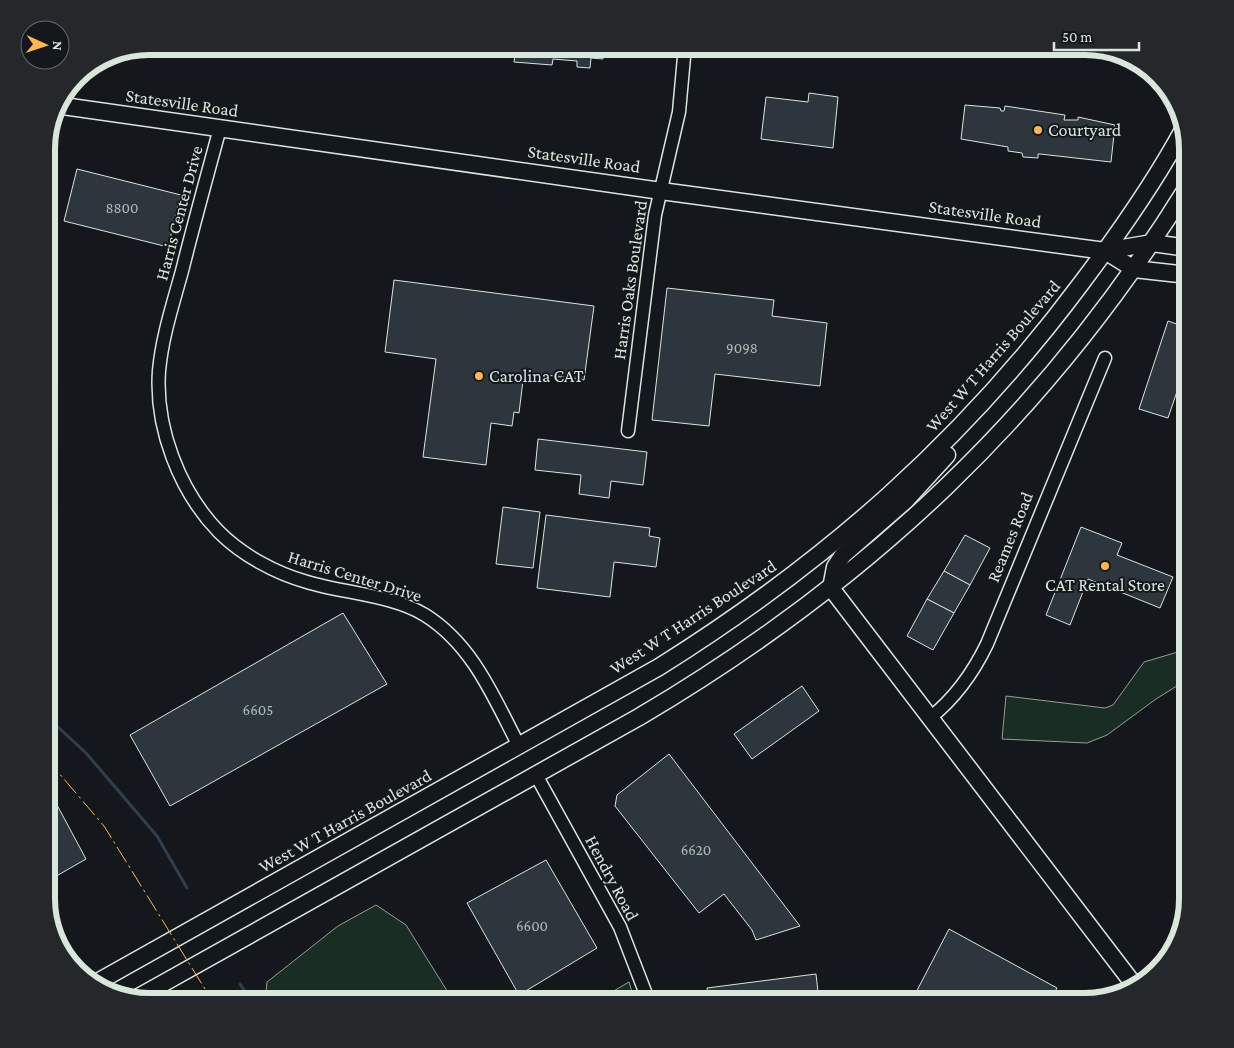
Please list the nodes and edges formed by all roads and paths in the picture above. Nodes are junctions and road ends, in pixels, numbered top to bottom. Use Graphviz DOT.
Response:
graph roads {
  1 [pos="684,55"];
  2 [pos="65,106"];
  3 [pos="220,128"];
  4 [pos="1178,138"];
  5 [pos="661,191"];
  6 [pos="1179,200"];
  7 [pos="1152,243"];
  8 [pos="1179,247"];
  9 [pos="1105,251"];
  10 [pos="1134,269"];
  11 [pos="1179,274"];
  12 [pos="1105,358"];
  13 [pos="990,396"];
  14 [pos="628,431"];
  15 [pos="831,588"];
  16 [pos="930,718"];
  17 [pos="519,746"];
  18 [pos="536,775"];
  19 [pos="102,980"];
  20 [pos="1131,981"];
  21 [pos="146,993"];
  22 [pos="646,993"];
  1 -- 5 [label="street, Harris Oaks Boulevard"];
  2 -- 3 [label="main road, Statesville Road"];
  3 -- 5 [label="main road, Statesville Road"];
  3 -- 17 [label="street, Harris Center Drive"];
  4 -- 9 [label="main road, West W T Harris Boulevard"];
  5 -- 9 [label="main road, Statesville Road"];
  5 -- 14 [label="street, Harris Oaks Boulevard"];
  6 -- 7 [label="main road"];
  7 -- 8 [label="main road, Statesville Road"];
  7 -- 9 [label="main road, Statesville Road"];
  7 -- 10 [label="main road"];
  9 -- 10 [label="main road, Statesville Road"];
  9 -- 13 [label="main road, West W T Harris Boulevard"];
  10 -- 11 [label="main road, Statesville Road"];
  10 -- 15 [label="main road"];
  12 -- 16 [label="street, Reames Road"];
  13 -- 15 [label="main road"];
  13 -- 17 [label="main road, West W T Harris Boulevard"];
  15 -- 16 [label="main road"];
  15 -- 18 [label="main road"];
  16 -- 20 [label="main road"];
  17 -- 19 [label="main road, West W T Harris Boulevard"];
  18 -- 21 [label="main road"];
  18 -- 22 [label="street, Hendry Road"];
}
